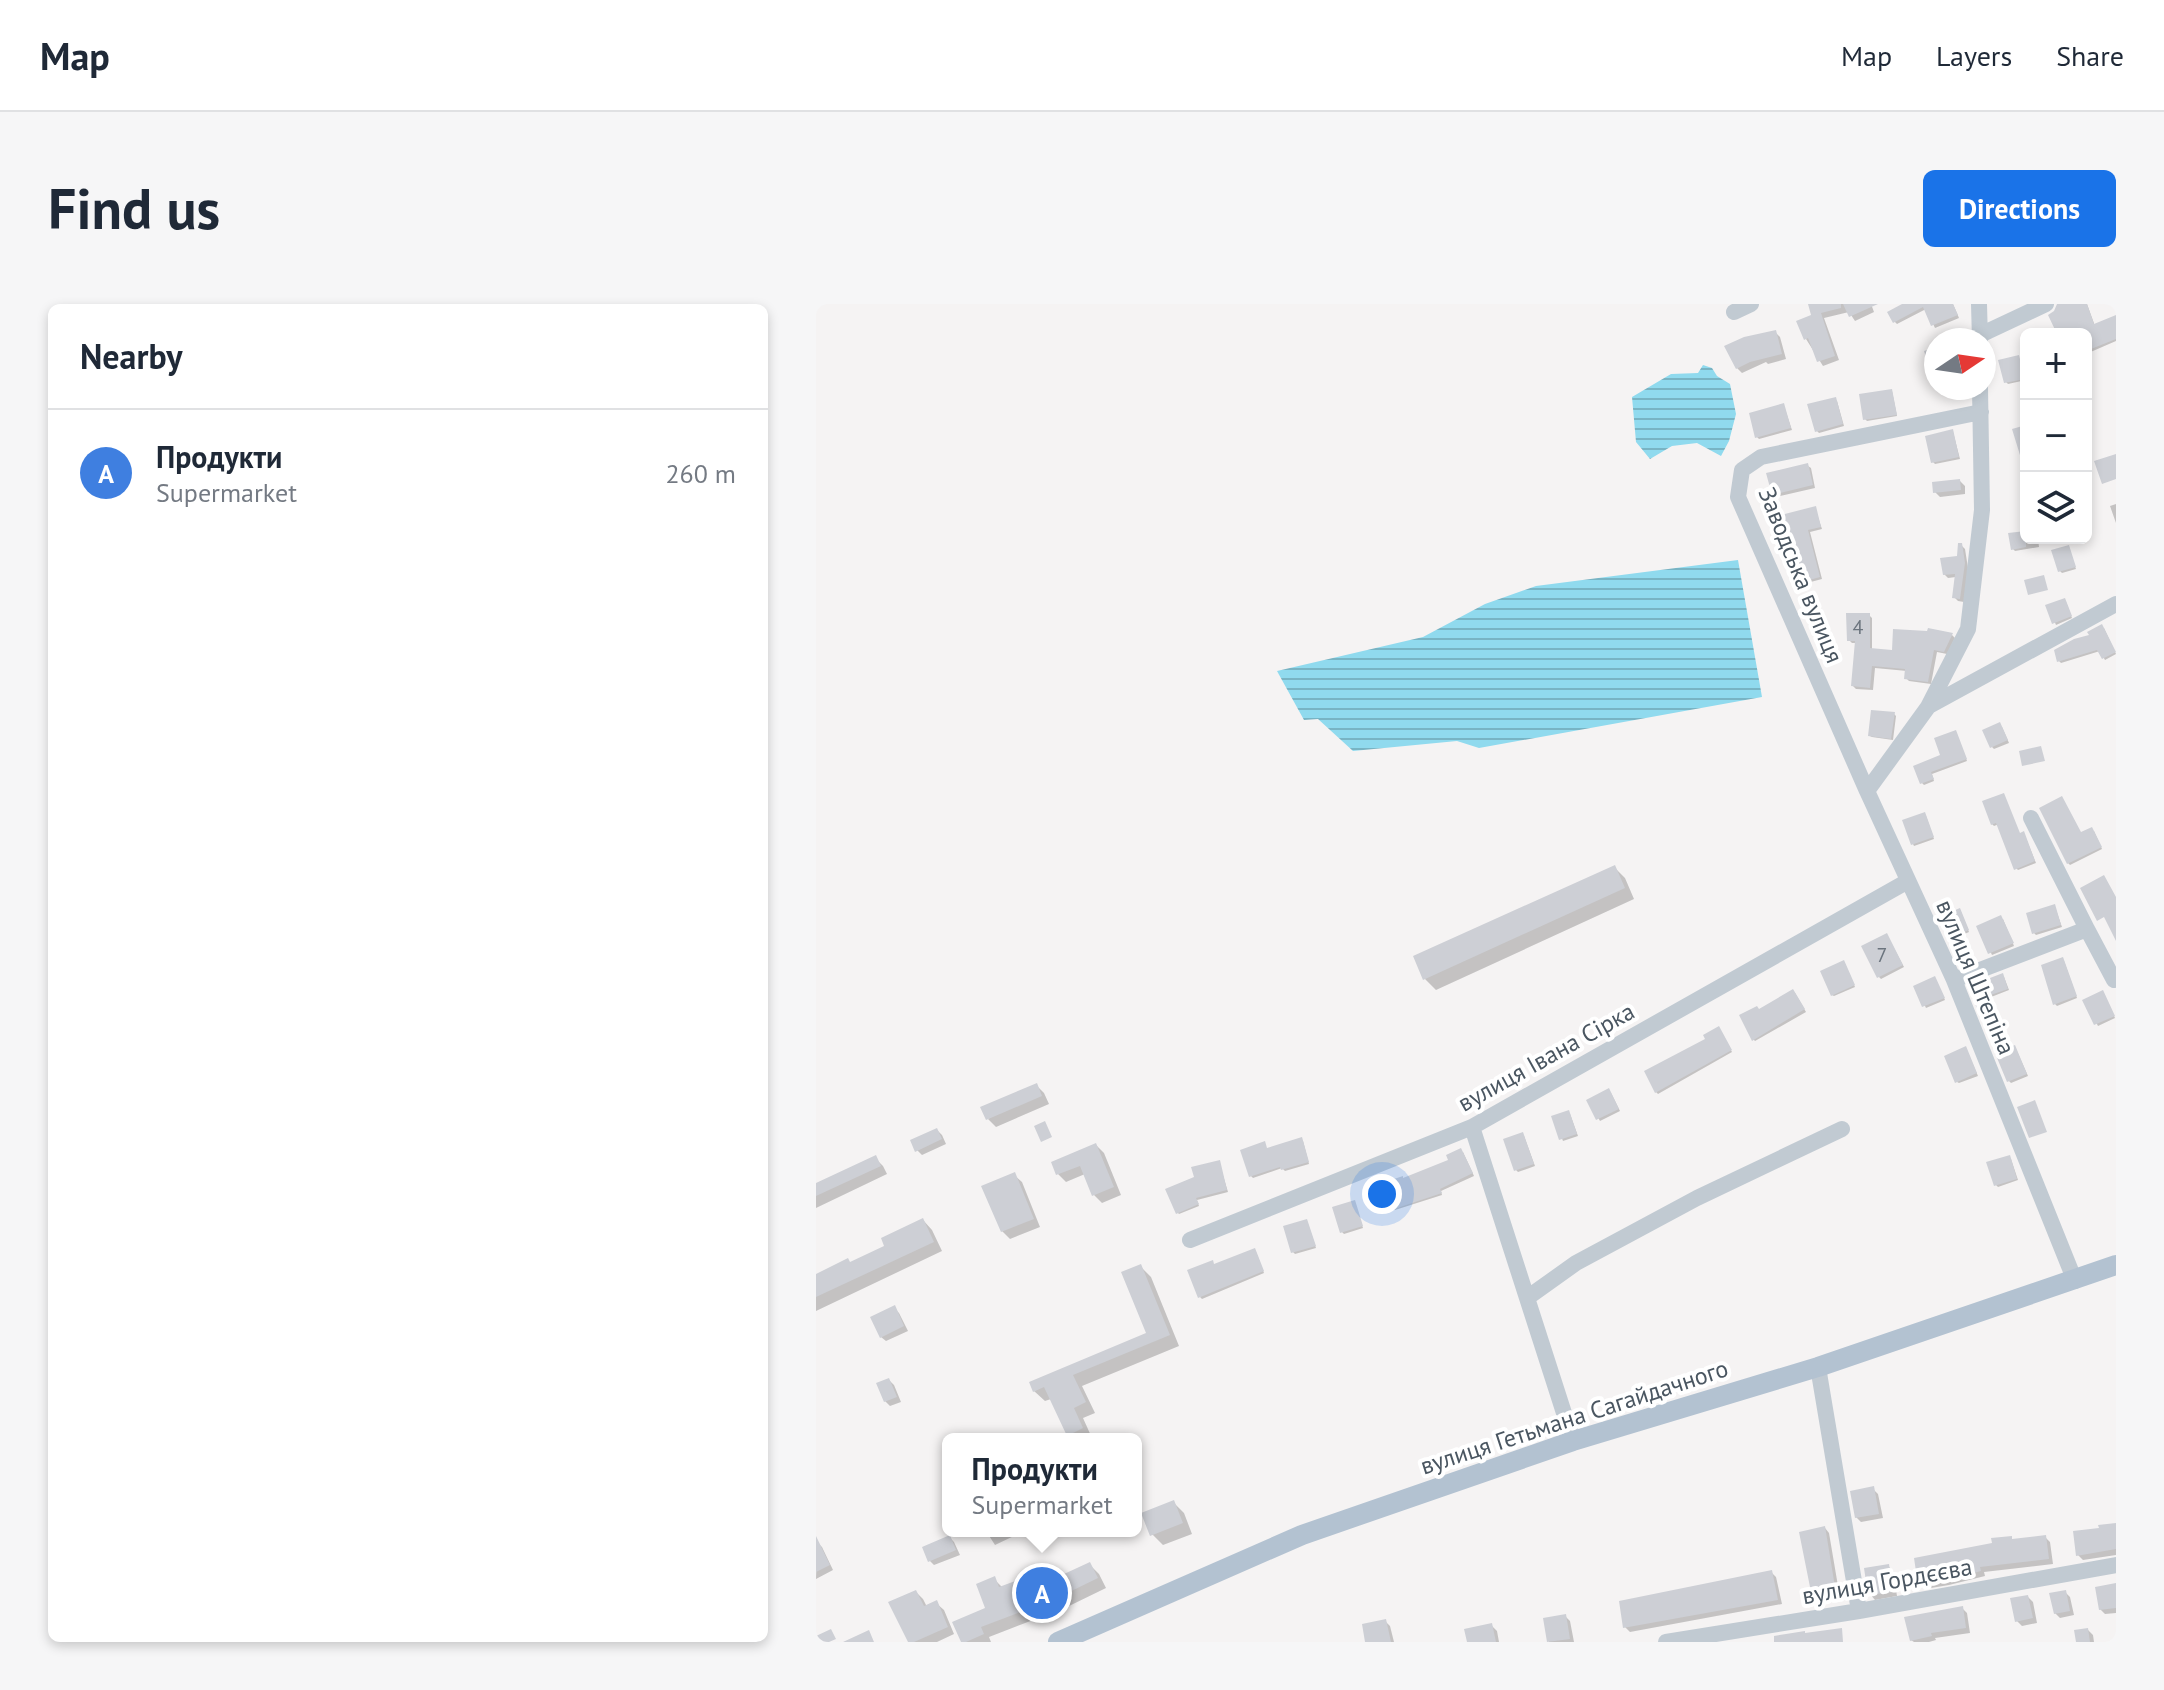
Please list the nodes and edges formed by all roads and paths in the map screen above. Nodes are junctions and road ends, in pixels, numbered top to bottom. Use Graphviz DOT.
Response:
graph roads {
  1 [pos="1751,304"];
  2 [pos="1979,304"];
  3 [pos="2046,304"];
  4 [pos="1734,312"];
  5 [pos="1980,328"];
  6 [pos="1996,330"];
  7 [pos="1980,400"];
  8 [pos="1981,412"];
  9 [pos="2116,604"];
  10 [pos="1928,707"];
  11 [pos="1867,791"];
  12 [pos="2031,818"];
  13 [pos="1908,881"];
  14 [pos="2087,929"];
  15 [pos="2116,978"];
  16 [pos="1954,980"];
  17 [pos="1472,1127"];
  18 [pos="1842,1129"];
  19 [pos="1190,1240"];
  20 [pos="2116,1265"];
  21 [pos="2075,1281"];
  22 [pos="1527,1298"];
  23 [pos="1818,1367"];
  24 [pos="1573,1441"];
  25 [pos="2116,1565"];
  26 [pos="1859,1611"];
  27 [pos="1058,1642"];
  28 [pos="1666,1642"];
  1 -- 4 [label="street"];
  2 -- 5 [label="street"];
  3 -- 6 [label="street"];
  7 -- 8 [label="street"];
  8 -- 10 [label="street"];
  8 -- 11 [label="street, Заводська вулиця"];
  9 -- 10 [label="street"];
  10 -- 11 [label="street"];
  11 -- 13 [label="street, вулиця Штепіна"];
  12 -- 14 [label="street"];
  13 -- 16 [label="street, вулиця Штепіна"];
  13 -- 17 [label="street, вулиця Івана Сірка"];
  14 -- 15 [label="street"];
  14 -- 16 [label="street"];
  16 -- 21 [label="street, вулиця Штепіна"];
  17 -- 19 [label="street, вулиця Івана Сірка"];
  17 -- 22 [label="street"];
  18 -- 22 [label="street"];
  20 -- 21 [label="main road, вулиця Гетьмана Сагайдачного"];
  21 -- 23 [label="main road, вулиця Гетьмана Сагайдачного"];
  22 -- 24 [label="street"];
  23 -- 24 [label="main road, вулиця Гетьмана Сагайдачного"];
  23 -- 26 [label="street"];
  24 -- 27 [label="main road, вулиця Гетьмана Сагайдачного"];
  25 -- 26 [label="street, вулиця Гордєєва"];
  26 -- 28 [label="street, вулиця Гордєєва"];
}
